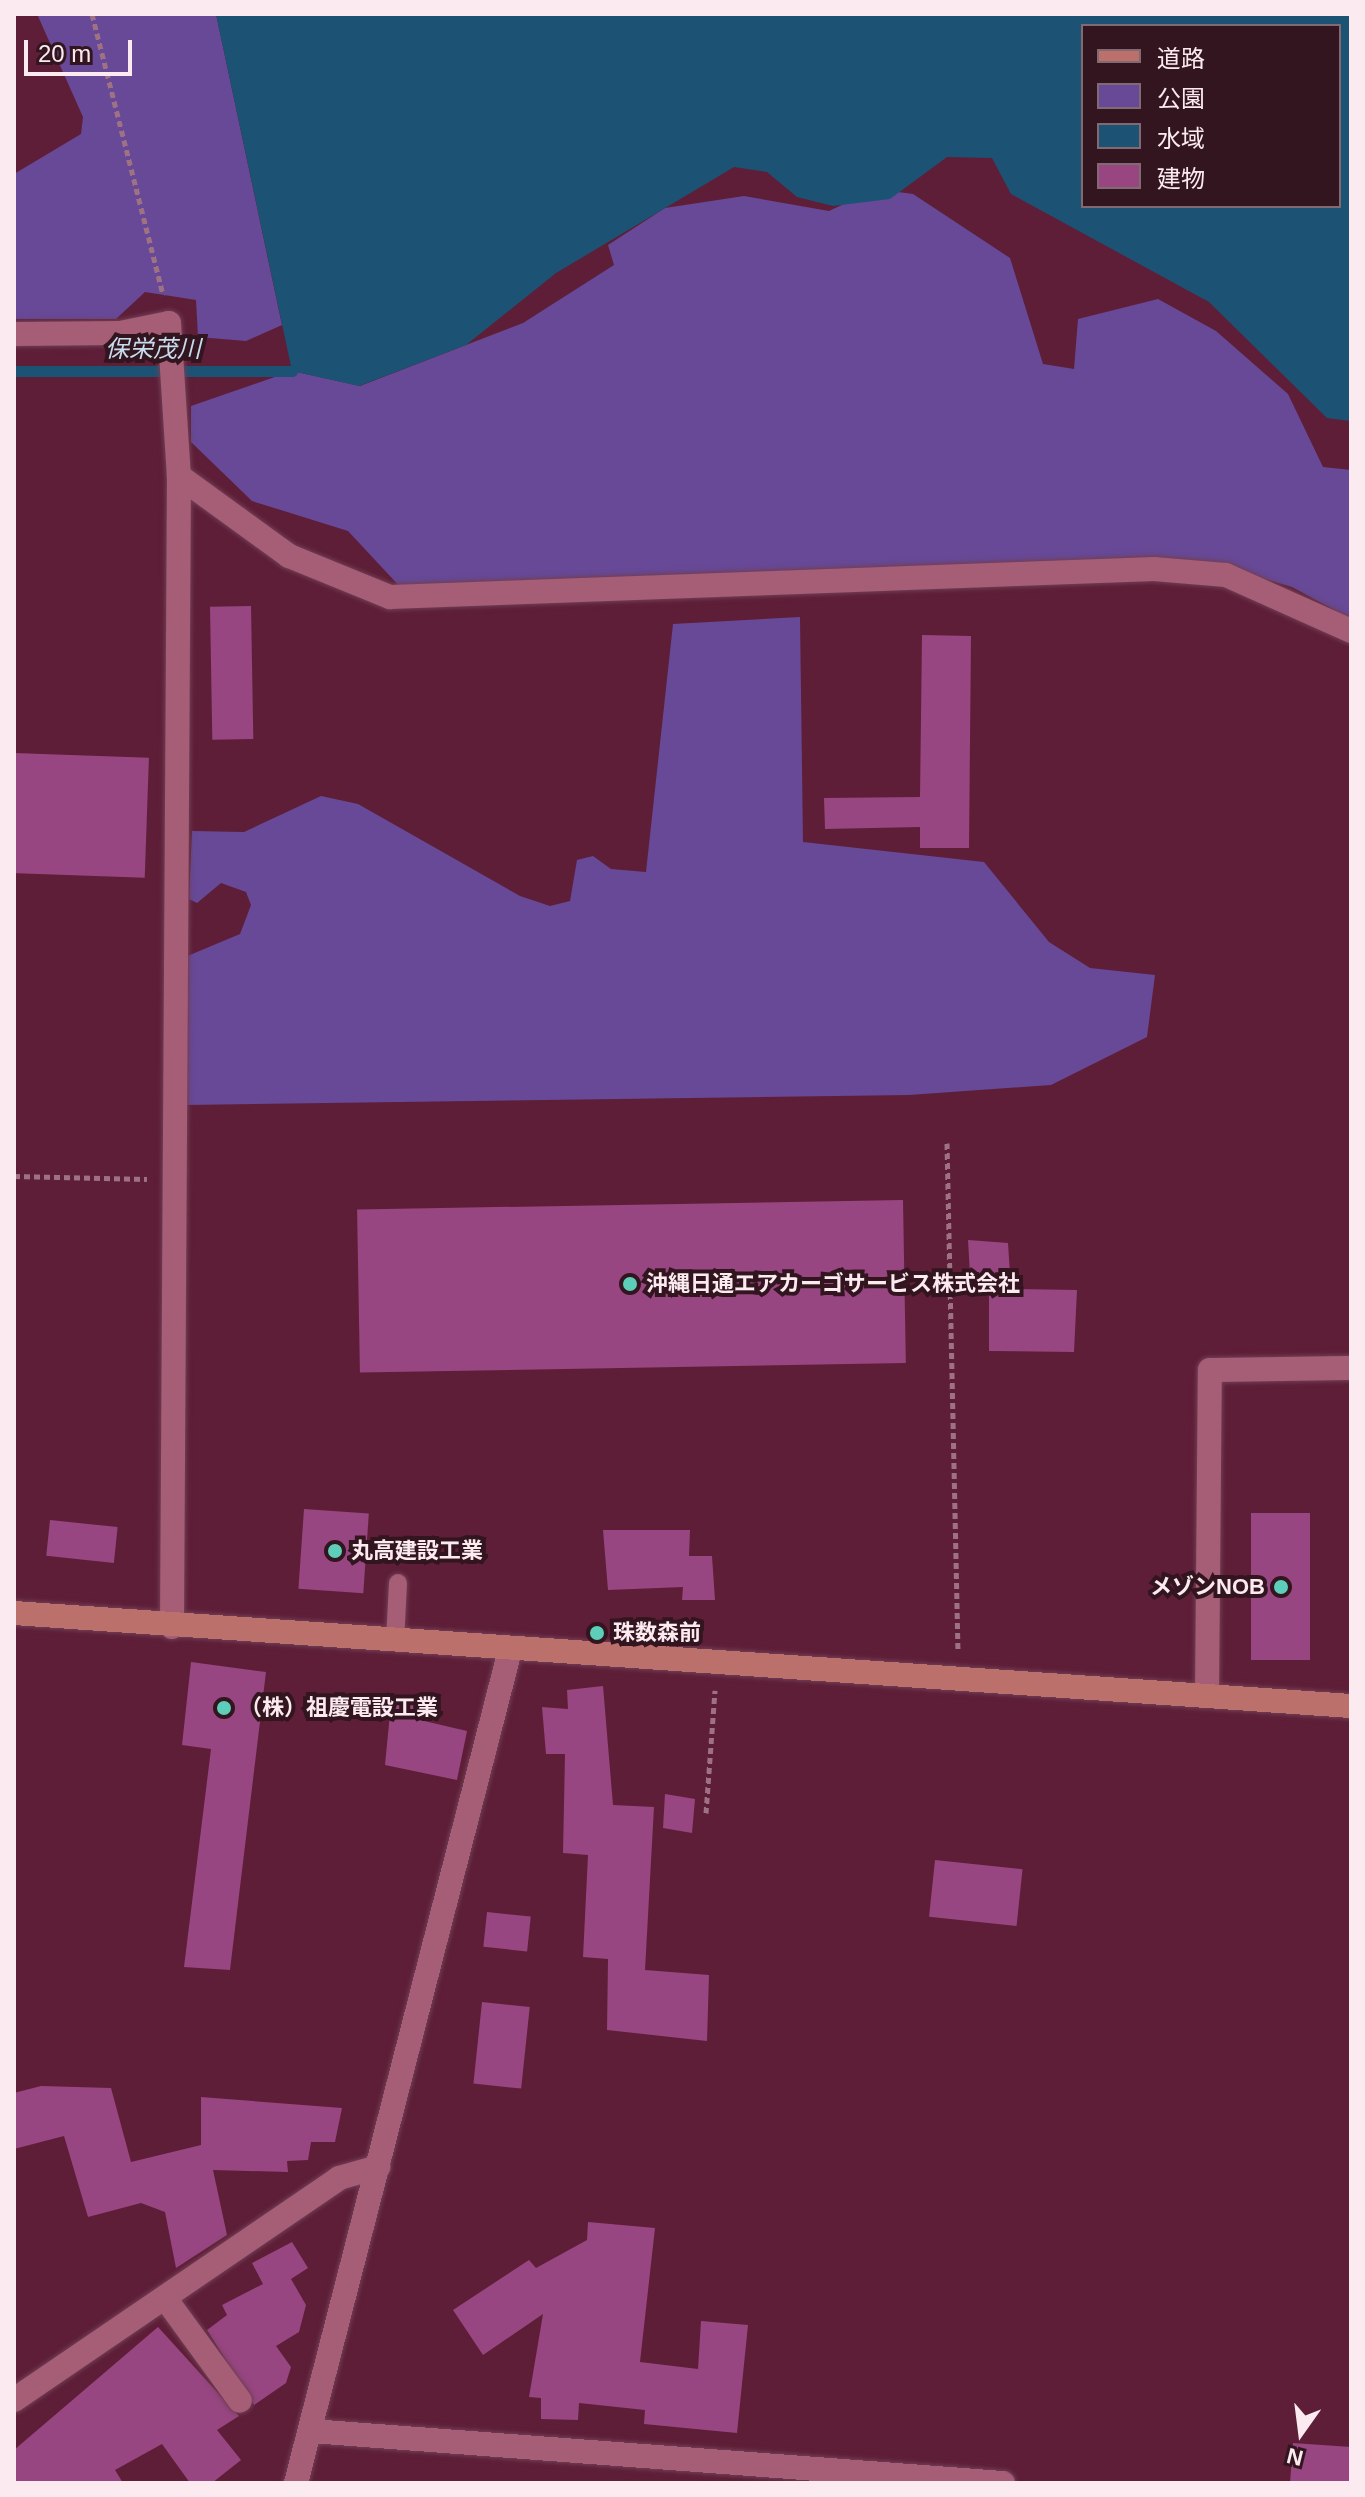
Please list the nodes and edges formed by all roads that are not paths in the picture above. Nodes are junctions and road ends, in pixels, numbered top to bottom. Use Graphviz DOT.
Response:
graph roads {
  1 [pos="14,334"];
  2 [pos="179,476"];
  3 [pos="1351,631"];
  4 [pos="1351,1368"];
  5 [pos="398,1583"];
  6 [pos="14,1613"];
  7 [pos="172,1627"];
  8 [pos="395,1642"];
  9 [pos="510,1650"];
  10 [pos="1207,1696"];
  11 [pos="1351,1706"];
  12 [pos="378,2167"];
  13 [pos="165,2298"];
  14 [pos="14,2400"];
  15 [pos="240,2401"];
  16 [pos="311,2431"];
  17 [pos="296,2483"];
  18 [pos="1003,2483"];
  1 -- 2 [label="street"];
  2 -- 3 [label="street"];
  2 -- 7 [label="street"];
  4 -- 10 [label="street"];
  5 -- 8 [label="lane"];
  6 -- 7 [label="street"];
  7 -- 8 [label="street"];
  8 -- 9 [label="street"];
  9 -- 10 [label="street"];
  9 -- 12 [label="street"];
  10 -- 11 [label="street"];
  12 -- 13 [label="street"];
  12 -- 16 [label="street"];
  13 -- 14 [label="street"];
  13 -- 15 [label="street"];
  16 -- 17 [label="street"];
  16 -- 18 [label="street"];
}
